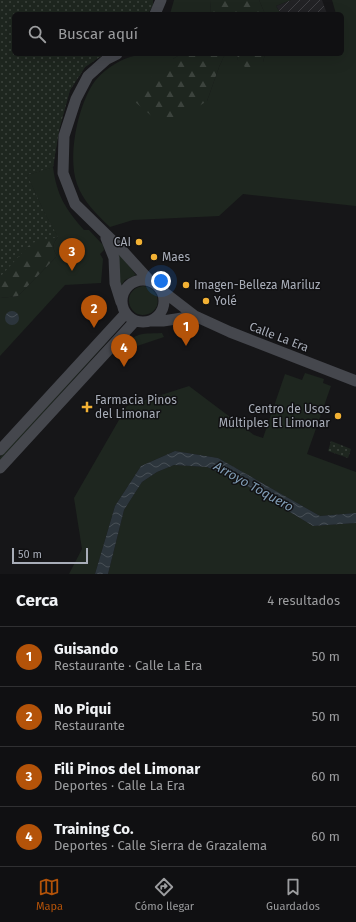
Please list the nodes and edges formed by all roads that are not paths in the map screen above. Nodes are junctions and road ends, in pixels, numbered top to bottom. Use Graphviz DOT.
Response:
graph roads {
  1 [pos="161,0"];
  2 [pos="156,12"];
  3 [pos="113,56"];
  4 [pos="105,234"];
  5 [pos="150,282"];
  6 [pos="160,289"];
  7 [pos="124,310"];
  8 [pos="195,316"];
  9 [pos="135,321"];
  10 [pos="150,321"];
  11 [pos="356,381"];
  12 [pos="0,450"];
  13 [pos="0,468"];
  1 -- 2 [label="main road"];
  3 -- 4 [label="main road"];
  4 -- 5 [label="main road"];
  4 -- 7 [label="main road"];
  5 -- 6 [label="main road"];
  5 -- 7 [label="main road"];
  6 -- 8 [label="main road, Calle La Era"];
  6 -- 10 [label="main road"];
  7 -- 9 [label="main road"];
  7 -- 12 [label="main road"];
  8 -- 10 [label="main road"];
  8 -- 11 [label="main road, Calle La Era"];
  9 -- 10 [label="main road"];
  9 -- 13 [label="main road"];
}
